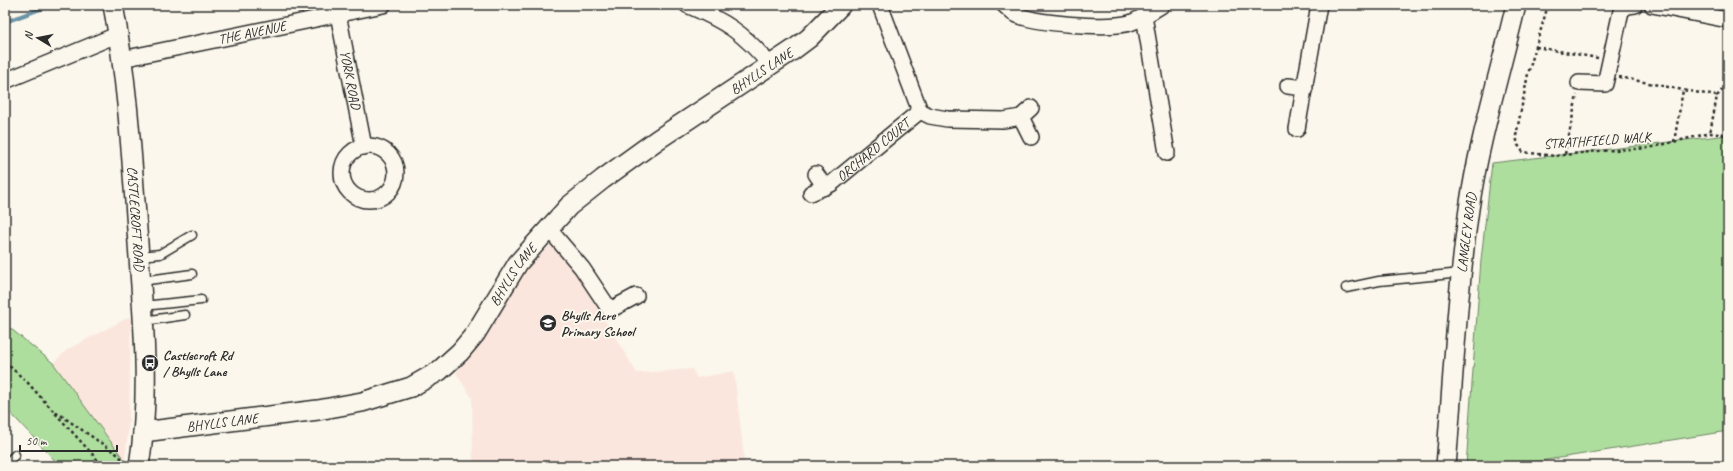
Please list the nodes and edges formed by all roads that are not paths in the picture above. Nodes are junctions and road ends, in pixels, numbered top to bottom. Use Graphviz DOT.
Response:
graph roads {
  1 [pos="113,5"];
  2 [pos="382,5"];
  3 [pos="687,5"];
  4 [pos="841,5"];
  5 [pos="880,5"];
  6 [pos="1004,5"];
  7 [pos="1162,5"];
  8 [pos="1319,5"];
  9 [pos="1516,5"];
  10 [pos="1636,5"];
  11 [pos="1652,5"];
  12 [pos="338,14"];
  13 [pos="1144,16"];
  14 [pos="1728,20"];
  15 [pos="119,34"];
  16 [pos="122,59"];
  17 [pos="770,64"];
  18 [pos="5,82"];
  19 [pos="1579,83"];
  20 [pos="1288,86"];
  21 [pos="1305,88"];
  22 [pos="920,111"];
  23 [pos="1298,129"];
  24 [pos="1031,137"];
  25 [pos="364,147"];
  26 [pos="1167,153"];
  27 [pos="816,174"];
  28 [pos="548,228"];
  29 [pos="192,236"];
  30 [pos="139,256"];
  31 [pos="1462,273"];
  32 [pos="192,274"];
  33 [pos="141,281"];
  34 [pos="1346,288"];
  35 [pos="636,296"];
  36 [pos="201,300"];
  37 [pos="143,313"];
  38 [pos="185,315"];
  39 [pos="143,432"];
  40 [pos="15,455"];
  41 [pos="5,465"];
  42 [pos="139,466"];
  43 [pos="1446,466"];
  1 -- 15 [label="street, CASTLECROFT ROAD"];
  2 -- 12 [label="street, THE AVENUE"];
  3 -- 17 [label="street"];
  4 -- 17 [label="street, BHYLLS LANE"];
  5 -- 22 [label="street"];
  6 -- 13 [label="street"];
  7 -- 13 [label="street"];
  8 -- 21 [label="street"];
  9 -- 31 [label="street, LANGLEY ROAD"];
  10 -- 19 [label="street"];
  11 -- 14 [label="street"];
  12 -- 16 [label="street, THE AVENUE"];
  12 -- 25 [label="street, YORK ROAD"];
  13 -- 26 [label="street"];
  15 -- 16 [label="street, CASTLECROFT ROAD"];
  15 -- 18 [label="street"];
  16 -- 30 [label="street, CASTLECROFT ROAD"];
  17 -- 28 [label="street, BHYLLS LANE"];
  20 -- 21 [label="street"];
  21 -- 23 [label="street"];
  22 -- 24 [label="street"];
  22 -- 27 [label="street, ORCHARD COURT"];
  28 -- 35 [label="street"];
  28 -- 39 [label="street, BHYLLS LANE"];
  29 -- 30 [label="lane"];
  30 -- 33 [label="street, CASTLECROFT ROAD"];
  31 -- 34 [label="lane"];
  31 -- 43 [label="street, LANGLEY ROAD"];
  32 -- 33 [label="lane"];
  33 -- 37 [label="street, CASTLECROFT ROAD"];
  36 -- 37 [label="lane"];
  37 -- 38 [label="lane"];
  37 -- 39 [label="street, CASTLECROFT ROAD"];
  39 -- 42 [label="street, CASTLECROFT ROAD"];
  40 -- 41 [label="lane"];
}
